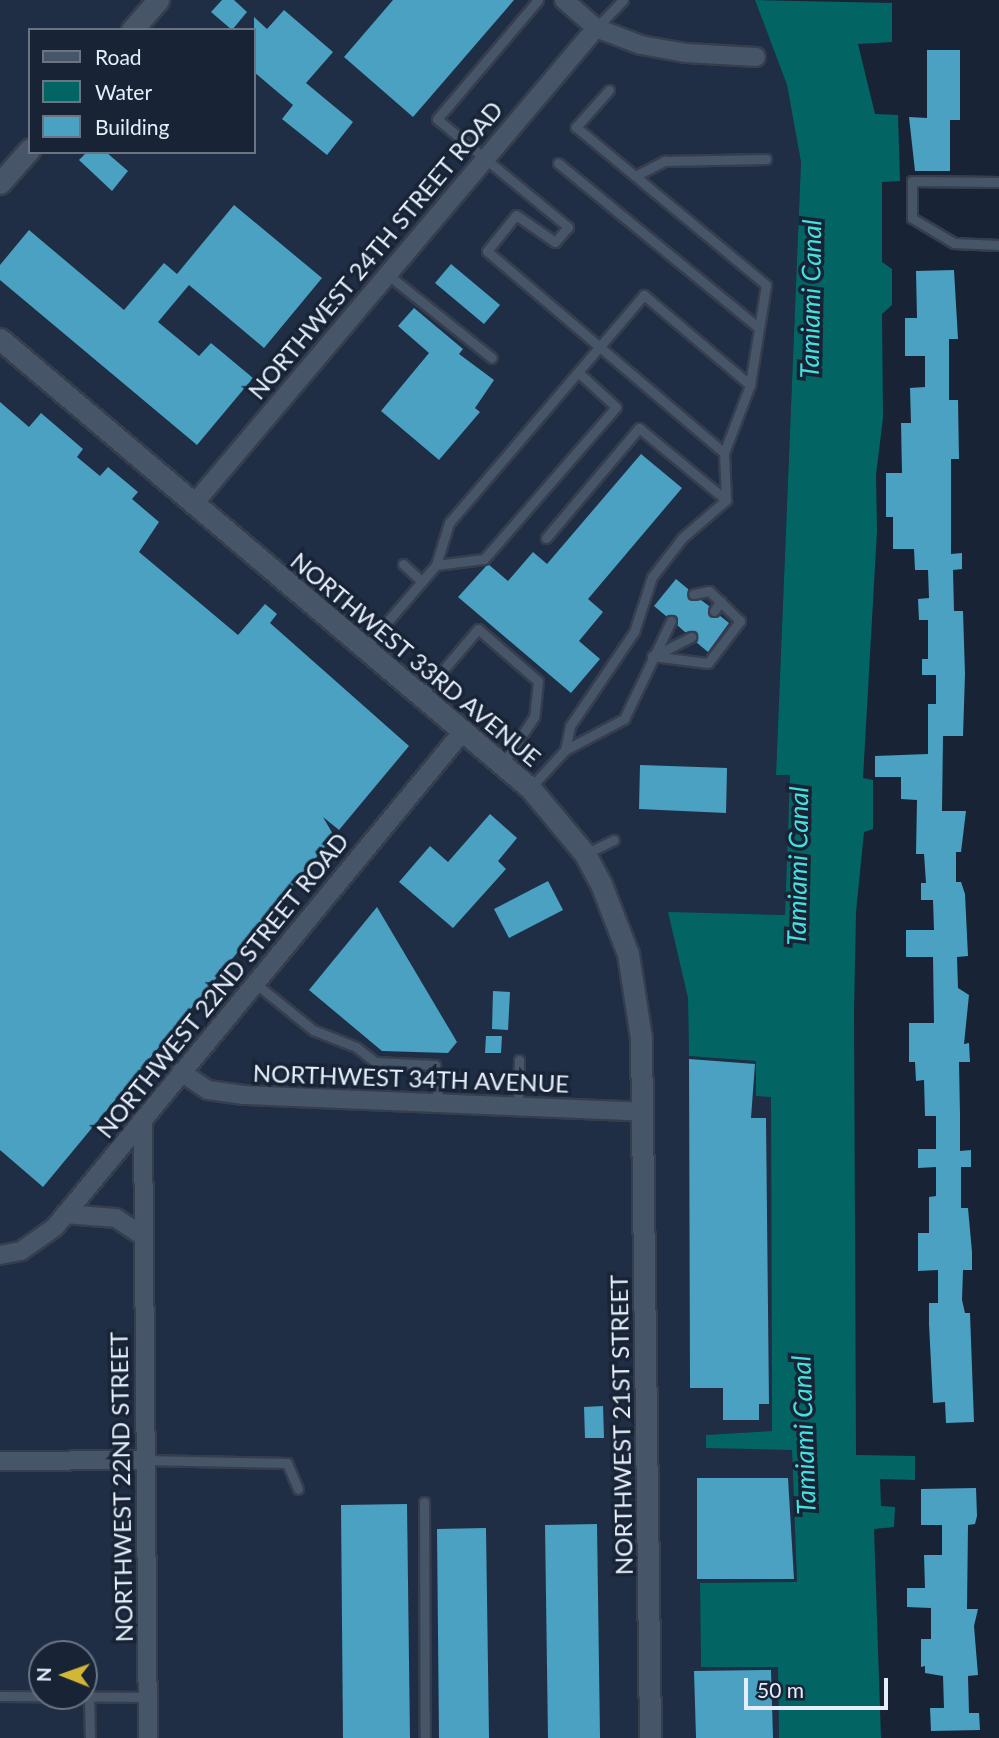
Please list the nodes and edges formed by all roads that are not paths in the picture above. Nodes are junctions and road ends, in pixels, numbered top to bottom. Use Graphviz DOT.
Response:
graph roads {
  1 [pos="158,0"];
  2 [pos="538,0"];
  3 [pos="564,0"];
  4 [pos="623,0"];
  5 [pos="134,28"];
  6 [pos="596,28"];
  7 [pos="756,57"];
  8 [pos="609,90"];
  9 [pos="28,151"];
  10 [pos="486,159"];
  11 [pos="766,159"];
  12 [pos="558,163"];
  13 [pos="635,176"];
  14 [pos="999,182"];
  15 [pos="0,183"];
  16 [pos="999,245"];
  17 [pos="387,274"];
  18 [pos="759,328"];
  19 [pos="0,338"];
  20 [pos="600,349"];
  21 [pos="492,358"];
  22 [pos="579,373"];
  23 [pos="750,386"];
  24 [pos="724,453"];
  25 [pos="726,500"];
  26 [pos="192,505"];
  27 [pos="546,538"];
  28 [pos="403,564"];
  29 [pos="436,565"];
  30 [pos="422,582"];
  31 [pos="693,594"];
  32 [pos="721,601"];
  33 [pos="714,611"];
  34 [pos="671,621"];
  35 [pos="691,637"];
  36 [pos="363,650"];
  37 [pos="652,656"];
  38 [pos="421,696"];
  39 [pos="464,730"];
  40 [pos="565,751"];
  41 [pos="503,764"];
  42 [pos="530,788"];
  43 [pos="614,840"];
  44 [pos="585,854"];
  45 [pos="254,982"];
  46 [pos="519,1060"];
  47 [pos="181,1072"];
  48 [pos="438,1103"];
  49 [pos="518,1107"];
  50 [pos="644,1112"];
  51 [pos="143,1119"];
  52 [pos="65,1214"];
  53 [pos="143,1236"];
  54 [pos="3,1255"];
  55 [pos="145,1460"];
  56 [pos="0,1461"];
  57 [pos="298,1489"];
  58 [pos="424,1502"];
  59 [pos="0,1696"];
  60 [pos="28,1697"];
  61 [pos="148,1697"];
  62 [pos="98,1698"];
  63 [pos="89,1710"];
  64 [pos="90,1738"];
  65 [pos="148,1738"];
  66 [pos="425,1738"];
  67 [pos="650,1738"];
  1 -- 5 [label="street"];
  2 -- 10 [label="lane"];
  3 -- 6 [label="street"];
  4 -- 6 [label="lane"];
  6 -- 7 [label="street"];
  6 -- 10 [label="street, NORTHWEST 24TH STREET ROAD"];
  8 -- 13 [label="lane"];
  9 -- 15 [label="street"];
  10 -- 17 [label="street, NORTHWEST 24TH STREET ROAD"];
  10 -- 20 [label="lane"];
  11 -- 13 [label="lane"];
  12 -- 18 [label="lane"];
  13 -- 18 [label="lane"];
  14 -- 16 [label="lane"];
  17 -- 21 [label="lane"];
  17 -- 26 [label="street, NORTHWEST 24TH STREET ROAD"];
  18 -- 23 [label="lane"];
  19 -- 26 [label="street, NORTHWEST 33RD AVENUE"];
  20 -- 22 [label="lane"];
  20 -- 23 [label="lane"];
  20 -- 24 [label="lane"];
  22 -- 29 [label="lane"];
  22 -- 29 [label="lane"];
  23 -- 24 [label="lane"];
  24 -- 25 [label="lane"];
  25 -- 27 [label="lane"];
  25 -- 40 [label="lane"];
  26 -- 36 [label="street, NORTHWEST 33RD AVENUE"];
  28 -- 30 [label="lane"];
  29 -- 30 [label="lane"];
  30 -- 36 [label="lane"];
  31 -- 32 [label="lane"];
  32 -- 33 [label="lane"];
  32 -- 37 [label="lane"];
  34 -- 37 [label="lane"];
  35 -- 37 [label="lane"];
  36 -- 38 [label="street, NORTHWEST 33RD AVENUE"];
  37 -- 40 [label="lane"];
  38 -- 39 [label="street, NORTHWEST 33RD AVENUE"];
  38 -- 41 [label="lane"];
  39 -- 41 [label="street, NORTHWEST 33RD AVENUE"];
  39 -- 45 [label="street, NORTHWEST 22ND STREET ROAD"];
  40 -- 42 [label="lane"];
  41 -- 42 [label="street, NORTHWEST 33RD AVENUE"];
  42 -- 44 [label="street, NORTHWEST 33RD AVENUE"];
  43 -- 44 [label="lane"];
  44 -- 50 [label="street, NORTHWEST 33RD AVENUE"];
  45 -- 47 [label="street, NORTHWEST 22ND STREET ROAD"];
  45 -- 48 [label="lane"];
  46 -- 49 [label="lane"];
  47 -- 48 [label="street, NORTHWEST 34TH AVENUE"];
  47 -- 51 [label="street, NORTHWEST 22ND STREET ROAD"];
  48 -- 49 [label="street, NORTHWEST 34TH AVENUE"];
  49 -- 50 [label="street, NORTHWEST 34TH AVENUE"];
  50 -- 67 [label="street, NORTHWEST 21ST STREET"];
  51 -- 52 [label="street, NORTHWEST 22ND STREET ROAD"];
  51 -- 53 [label="street, NORTHWEST 22ND STREET"];
  52 -- 53 [label="street"];
  52 -- 54 [label="street, NORTHWEST 22ND STREET ROAD"];
  53 -- 55 [label="street, NORTHWEST 22ND STREET"];
  55 -- 56 [label="street"];
  55 -- 57 [label="lane"];
  55 -- 61 [label="street, NORTHWEST 22ND STREET"];
  58 -- 66 [label="lane"];
  59 -- 60 [label="lane"];
  61 -- 62 [label="lane"];
  61 -- 65 [label="street, NORTHWEST 22ND STREET"];
  63 -- 64 [label="lane"];
}
